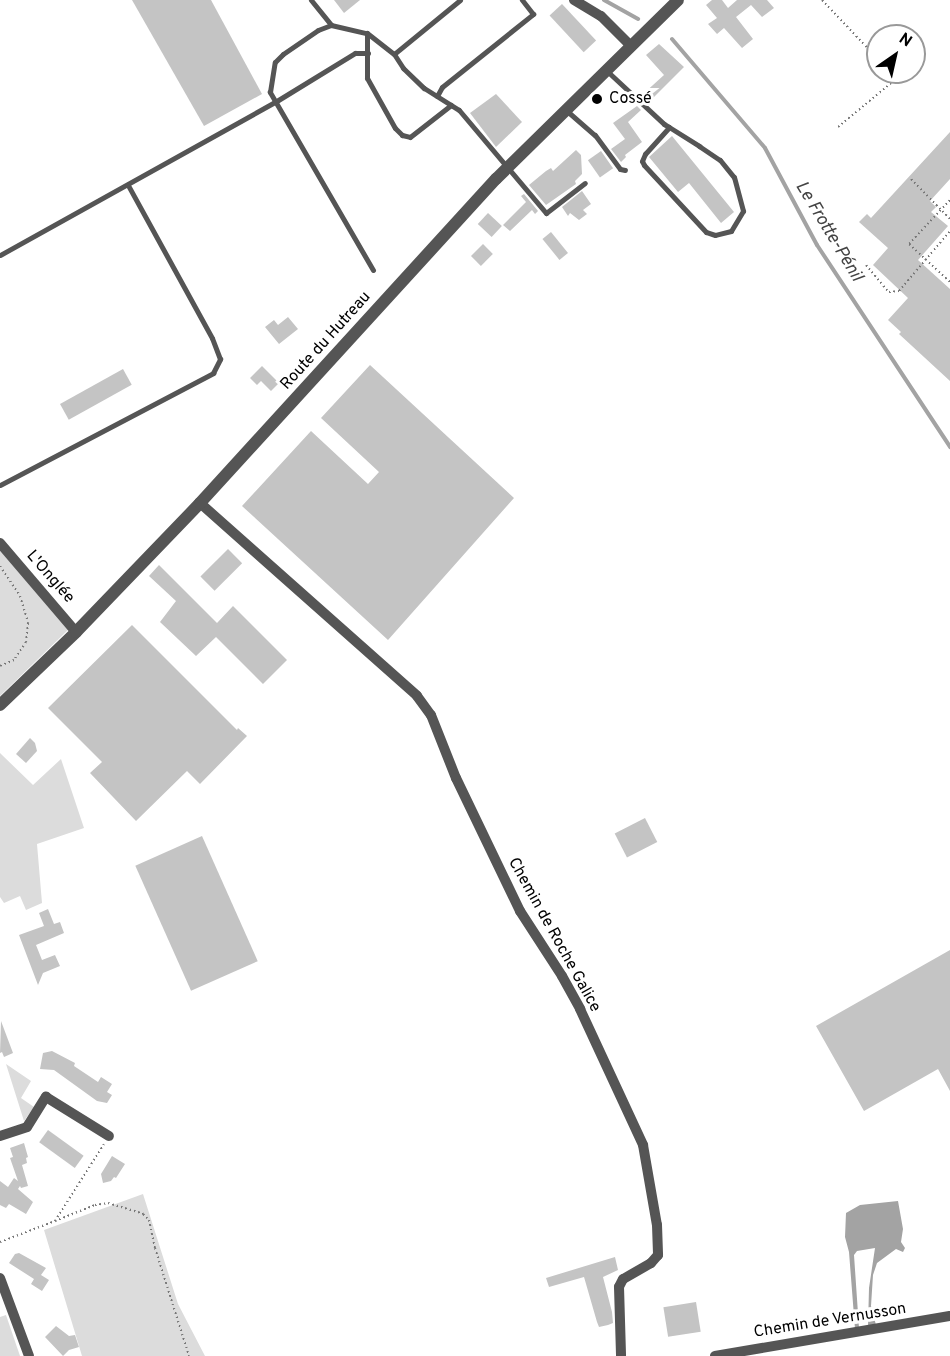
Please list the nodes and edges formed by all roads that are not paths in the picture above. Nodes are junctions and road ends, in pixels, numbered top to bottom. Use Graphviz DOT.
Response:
graph roads {
  1 [pos="311,0"];
  2 [pos="460,0"];
  3 [pos="522,0"];
  4 [pos="574,0"];
  5 [pos="678,0"];
  6 [pos="331,25"];
  7 [pos="367,33"];
  8 [pos="631,46"];
  9 [pos="368,53"];
  10 [pos="394,54"];
  11 [pos="606,70"];
  12 [pos="437,96"];
  13 [pos="275,102"];
  14 [pos="451,105"];
  15 [pos="566,110"];
  16 [pos="669,127"];
  17 [pos="508,167"];
  18 [pos="625,170"];
  19 [pos="585,183"];
  20 [pos="128,185"];
  21 [pos="0,255"];
  22 [pos="373,270"];
  23 [pos="0,485"];
  24 [pos="200,503"];
  25 [pos="0,543"];
  26 [pos="76,632"];
  27 [pos="0,705"];
  28 [pos="0,1136"];
  29 [pos="109,1136"];
  30 [pos="0,1278"];
  31 [pos="950,1316"];
  32 [pos="29,1356"];
  33 [pos="621,1356"];
  34 [pos="715,1356"];
  1 -- 6 [label="lane"];
  2 -- 10 [label="lane"];
  3 -- 12 [label="lane"];
  4 -- 8 [label="street"];
  5 -- 8 [label="street, Route du Hutreau"];
  6 -- 7 [label="lane"];
  6 -- 13 [label="lane"];
  7 -- 9 [label="lane"];
  7 -- 10 [label="lane"];
  8 -- 11 [label="street, Route du Hutreau"];
  9 -- 13 [label="lane"];
  9 -- 14 [label="lane"];
  10 -- 12 [label="lane"];
  11 -- 15 [label="street, Route du Hutreau"];
  11 -- 16 [label="lane"];
  12 -- 14 [label="lane"];
  13 -- 20 [label="lane"];
  13 -- 22 [label="lane"];
  14 -- 17 [label="lane"];
  15 -- 17 [label="street, Route du Hutreau"];
  15 -- 18 [label="lane"];
  16 -- 16 [label="lane"];
  17 -- 19 [label="lane"];
  17 -- 24 [label="street, Route du Hutreau"];
  20 -- 21 [label="lane"];
  20 -- 23 [label="lane"];
  24 -- 26 [label="street, Route du Hutreau"];
  24 -- 33 [label="street, Chemin de Roche Galice"];
  25 -- 26 [label="street, L'Onglée"];
  26 -- 27 [label="street, Route du Hutreau"];
  28 -- 29 [label="street"];
  30 -- 32 [label="street"];
  31 -- 34 [label="street, Chemin de Vernusson"];
}
